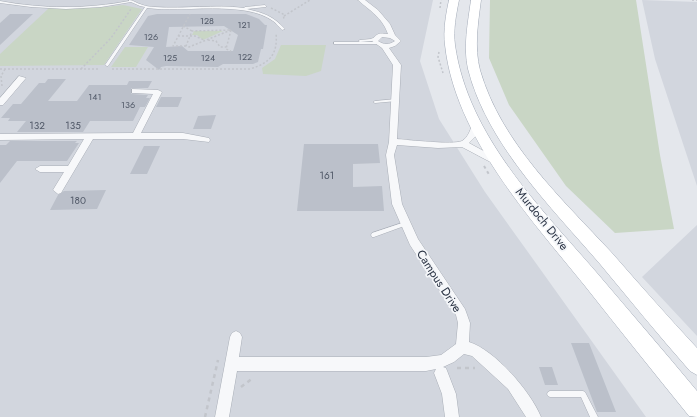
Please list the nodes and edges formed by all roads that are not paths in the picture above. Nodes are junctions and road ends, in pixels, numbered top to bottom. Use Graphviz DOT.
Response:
graph roads {
  1 [pos="104,0"];
  2 [pos="132,0"];
  3 [pos="361,0"];
  4 [pos="454,0"];
  5 [pos="476,0"];
  6 [pos="0,2"];
  7 [pos="102,6"];
  8 [pos="265,6"];
  9 [pos="146,8"];
  10 [pos="240,9"];
  11 [pos="387,27"];
  12 [pos="283,29"];
  13 [pos="392,36"];
  14 [pos="379,41"];
  15 [pos="335,43"];
  16 [pos="343,43"];
  17 [pos="394,45"];
  18 [pos="393,58"];
  19 [pos="107,65"];
  20 [pos="22,78"];
  21 [pos="135,92"];
  22 [pos="396,100"];
  23 [pos="375,102"];
  24 [pos="0,103"];
  25 [pos="476,125"];
  26 [pos="0,137"];
  27 [pos="90,137"];
  28 [pos="135,137"];
  29 [pos="206,140"];
  30 [pos="393,142"];
  31 [pos="462,144"];
  32 [pos="500,163"];
  33 [pos="40,169"];
  34 [pos="70,169"];
  35 [pos="58,190"];
  36 [pos="405,224"];
  37 [pos="374,235"];
  38 [pos="236,337"];
  39 [pos="462,347"];
  40 [pos="232,364"];
  41 [pos="697,364"];
  42 [pos="441,374"];
  43 [pos="550,394"];
  44 [pos="697,408"];
  45 [pos="222,417"];
  46 [pos="452,417"];
  47 [pos="534,417"];
  48 [pos="594,417"];
  1 -- 7 [label="lane"];
  2 -- 7 [label="lane"];
  2 -- 9 [label="lane"];
  3 -- 11 [label="street"];
  4 -- 25 [label="main road, Murdoch Drive"];
  5 -- 41 [label="main road, Murdoch Drive"];
  6 -- 7 [label="lane"];
  8 -- 10 [label="lane"];
  9 -- 10 [label="lane"];
  9 -- 19 [label="lane"];
  10 -- 12 [label="lane"];
  11 -- 13 [label="street"];
  11 -- 14 [label="street"];
  13 -- 14 [label="street"];
  13 -- 17 [label="street, Campus Drive"];
  14 -- 16 [label="lane"];
  14 -- 16 [label="lane"];
  14 -- 17 [label="street"];
  14 -- 18 [label="street, Campus Drive"];
  15 -- 16 [label="lane"];
  17 -- 18 [label="street, Campus Drive"];
  18 -- 22 [label="street, Campus Drive"];
  20 -- 24 [label="street"];
  21 -- 28 [label="street"];
  22 -- 23 [label="lane"];
  22 -- 30 [label="street, Campus Drive"];
  25 -- 31 [label="street"];
  25 -- 32 [label="main road, Murdoch Drive"];
  26 -- 27 [label="street"];
  27 -- 28 [label="street"];
  27 -- 34 [label="street"];
  28 -- 29 [label="street"];
  30 -- 31 [label="street"];
  30 -- 36 [label="street, Campus Drive"];
  31 -- 32 [label="street"];
  32 -- 44 [label="main road, Murdoch Drive"];
  33 -- 34 [label="street"];
  34 -- 35 [label="street"];
  36 -- 37 [label="lane"];
  36 -- 39 [label="street, Campus Drive"];
  38 -- 40 [label="street"];
  39 -- 40 [label="street"];
  39 -- 47 [label="street"];
  40 -- 45 [label="street"];
  42 -- 46 [label="street"];
  43 -- 48 [label="lane"];
}
